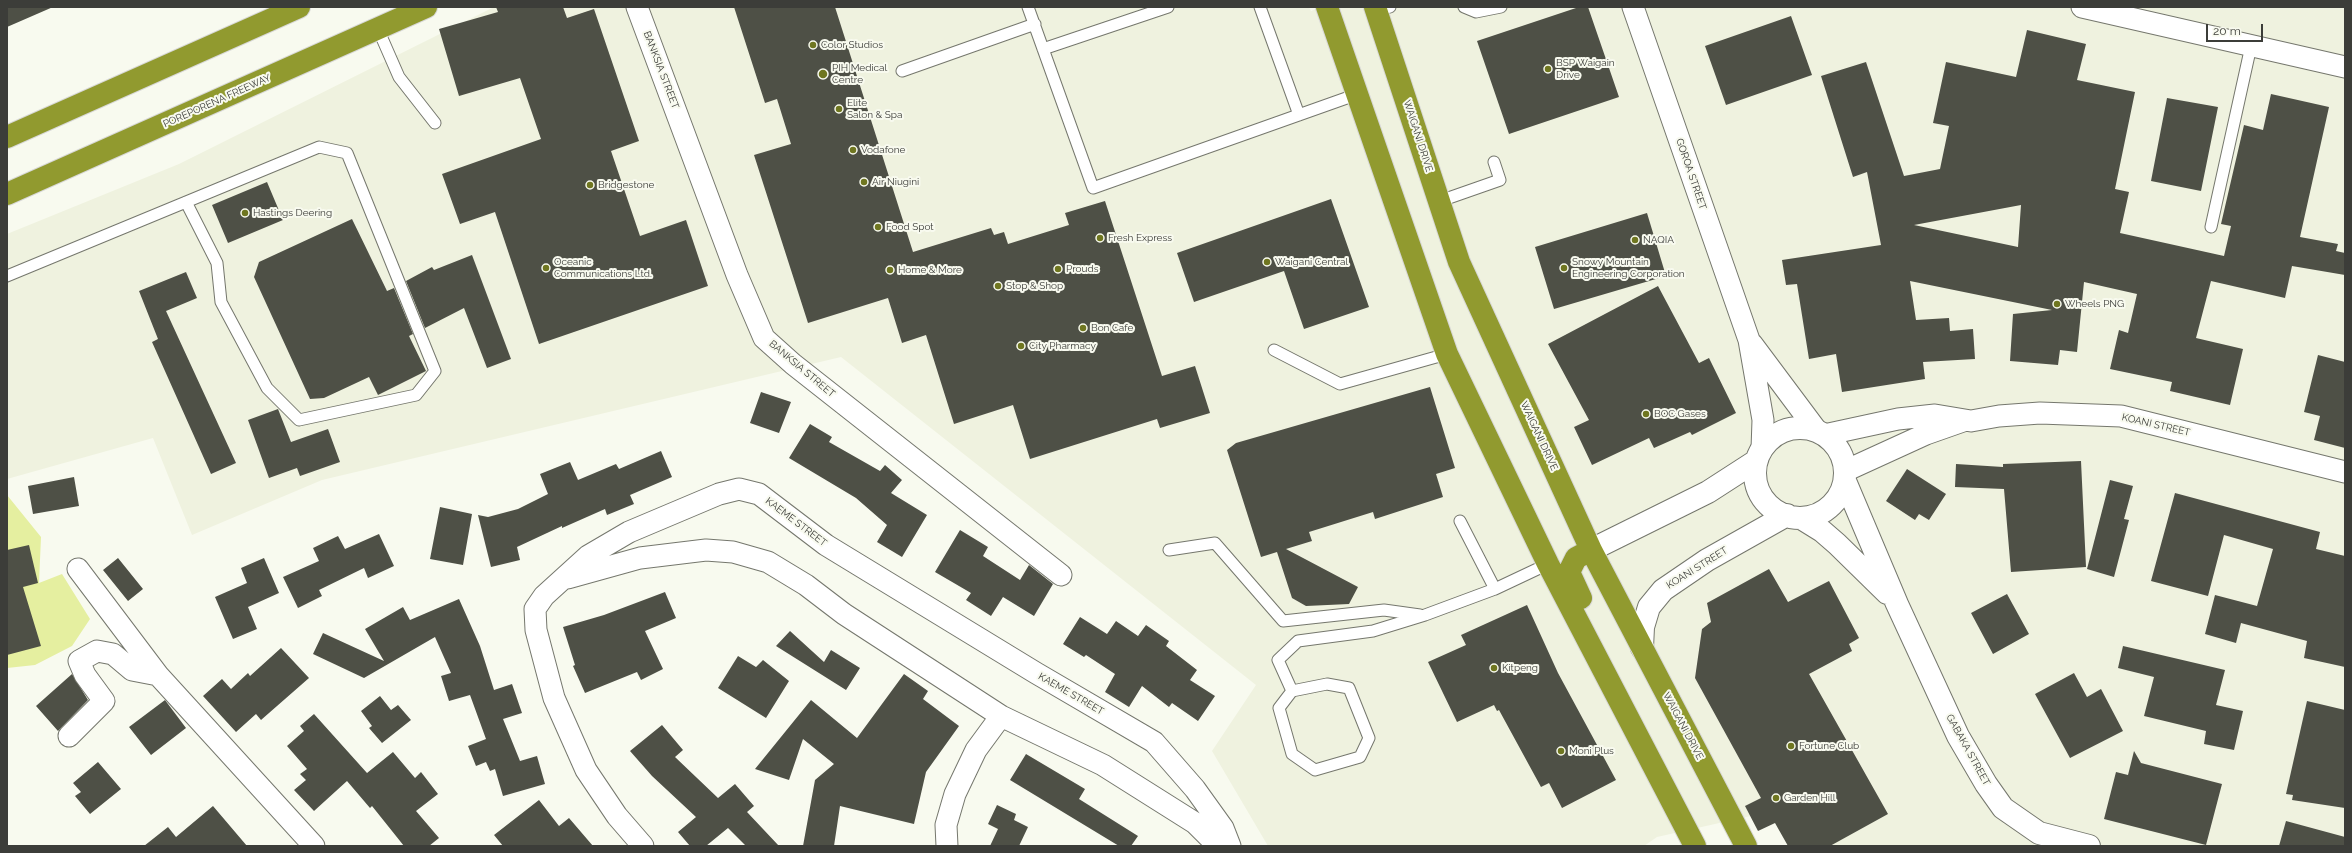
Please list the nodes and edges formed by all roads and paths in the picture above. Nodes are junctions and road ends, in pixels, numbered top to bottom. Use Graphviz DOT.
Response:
graph roads {
  1 [pos="299,7"];
  2 [pos="426,7"];
  3 [pos="637,7"];
  4 [pos="1028,7"];
  5 [pos="1168,7"];
  6 [pos="1260,7"];
  7 [pos="1327,7"];
  8 [pos="1464,7"];
  9 [pos="1501,7"];
  10 [pos="1632,7"];
  11 [pos="2082,7"];
  12 [pos="1380,8"];
  13 [pos="1035,24"];
  14 [pos="378,29"];
  15 [pos="2251,46"];
  16 [pos="1043,49"];
  17 [pos="2345,67"];
  18 [pos="902,71"];
  19 [pos="1355,95"];
  20 [pos="1299,115"];
  21 [pos="435,123"];
  22 [pos="7,137"];
  23 [pos="1494,162"];
  24 [pos="7,194"];
  25 [pos="1440,201"];
  26 [pos="186,202"];
  27 [pos="2211,227"];
  28 [pos="7,276"];
  29 [pos="1749,340"];
  30 [pos="1274,350"];
  31 [pos="1447,354"];
  32 [pos="1963,420"];
  33 [pos="1821,433"];
  34 [pos="1759,455"];
  35 [pos="2345,472"];
  36 [pos="1845,476"];
  37 [pos="1794,516"];
  38 [pos="1460,521"];
  39 [pos="1169,550"];
  40 [pos="1591,550"];
  41 [pos="1548,564"];
  42 [pos="78,569"];
  43 [pos="1061,575"];
  44 [pos="565,579"];
  45 [pos="1496,589"];
  46 [pos="1897,604"];
  47 [pos="1425,615"];
  48 [pos="1642,648"];
  49 [pos="158,674"];
  50 [pos="1292,691"];
  51 [pos="1001,716"];
  52 [pos="69,736"];
  53 [pos="1639,741"];
  54 [pos="314,846"];
  55 [pos="643,846"];
  56 [pos="947,846"];
  57 [pos="1218,846"];
  58 [pos="1230,846"];
  59 [pos="1695,846"];
  60 [pos="1746,846"];
  61 [pos="2089,846"];
  1 -- 22 [label="highway"];
  2 -- 14 [label="highway, POREPORENA FREEWAY"];
  3 -- 43 [label="street, BANKSIA STREET"];
  4 -- 13 [label="lane"];
  5 -- 16 [label="lane"];
  6 -- 20 [label="lane"];
  7 -- 19 [label="highway"];
  8 -- 9 [label="lane"];
  10 -- 29 [label="street, GOROA STREET"];
  11 -- 15 [label="street"];
  12 -- 25 [label="highway, WAIGANI DRIVE"];
  13 -- 16 [label="lane"];
  13 -- 18 [label="lane"];
  14 -- 21 [label="lane"];
  14 -- 24 [label="highway, POREPORENA FREEWAY"];
  15 -- 17 [label="street"];
  15 -- 27 [label="lane"];
  16 -- 20 [label="lane"];
  19 -- 20 [label="lane"];
  19 -- 31 [label="highway"];
  23 -- 25 [label="lane"];
  25 -- 40 [label="highway, WAIGANI DRIVE"];
  26 -- 26 [label="lane"];
  26 -- 28 [label="lane"];
  29 -- 33 [label="street, GOROA STREET"];
  29 -- 34 [label="street, GOROA STREET"];
  30 -- 31 [label="lane"];
  31 -- 41 [label="highway"];
  32 -- 33 [label="street, KOANI STREET"];
  32 -- 35 [label="street, KOANI STREET"];
  32 -- 36 [label="street, KOANI STREET"];
  33 -- 34 [label="street"];
  33 -- 36 [label="street"];
  34 -- 37 [label="street"];
  34 -- 40 [label="street"];
  36 -- 37 [label="street"];
  36 -- 46 [label="street, GABAKA STREET"];
  37 -- 46 [label="street, GABAKA STREET"];
  37 -- 48 [label="street, KOANI STREET"];
  38 -- 45 [label="lane"];
  39 -- 47 [label="lane"];
  40 -- 48 [label="highway, WAIGANI DRIVE"];
  40 -- 53 [label="highway"];
  41 -- 45 [label="lane"];
  41 -- 53 [label="highway"];
  42 -- 49 [label="street"];
  44 -- 51 [label="street"];
  44 -- 55 [label="street, KAEME STREET"];
  44 -- 58 [label="street, KAEME STREET"];
  45 -- 47 [label="lane"];
  46 -- 61 [label="street, GABAKA STREET"];
  47 -- 50 [label="lane"];
  48 -- 60 [label="highway, WAIGANI DRIVE"];
  49 -- 52 [label="street"];
  49 -- 54 [label="street"];
  50 -- 50 [label="lane"];
  51 -- 56 [label="street"];
  51 -- 57 [label="street"];
  53 -- 59 [label="highway"];
}
